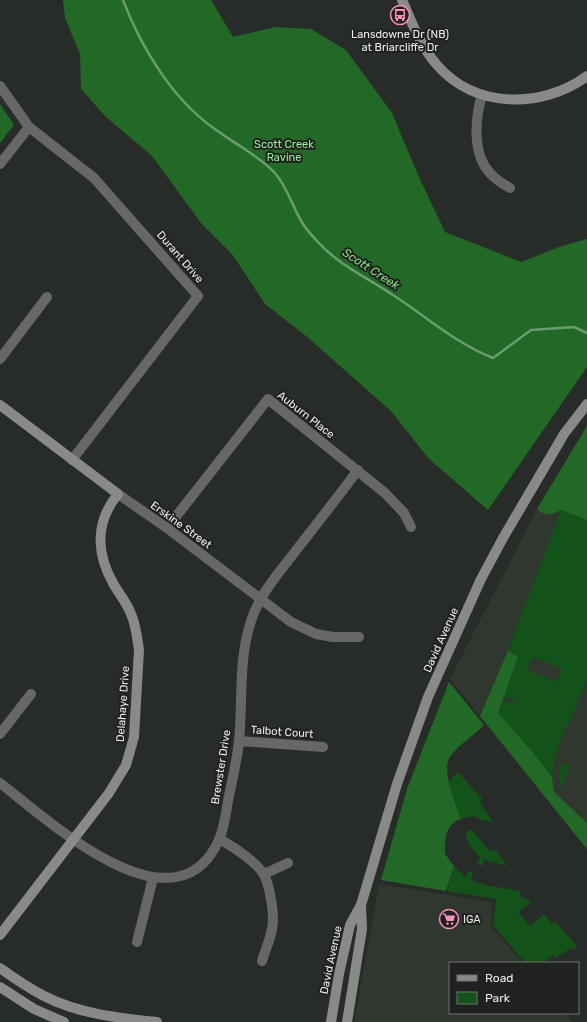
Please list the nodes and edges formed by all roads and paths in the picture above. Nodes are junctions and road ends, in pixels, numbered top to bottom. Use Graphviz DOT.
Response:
graph roads {
  1 [pos="402,0"];
  2 [pos="587,76"];
  3 [pos="0,86"];
  4 [pos="482,95"];
  5 [pos="29,127"];
  6 [pos="0,164"];
  7 [pos="510,188"];
  8 [pos="47,297"];
  9 [pos="0,359"];
  10 [pos="587,404"];
  11 [pos="0,405"];
  12 [pos="72,460"];
  13 [pos="358,470"];
  14 [pos="118,494"];
  15 [pos="411,527"];
  16 [pos="167,528"];
  17 [pos="261,599"];
  18 [pos="359,637"];
  19 [pos="31,694"];
  20 [pos="0,734"];
  21 [pos="239,741"];
  22 [pos="323,747"];
  23 [pos="0,783"];
  24 [pos="74,839"];
  25 [pos="219,839"];
  26 [pos="288,863"];
  27 [pos="264,874"];
  28 [pos="153,878"];
  29 [pos="361,905"];
  30 [pos="0,935"];
  31 [pos="137,942"];
  32 [pos="262,961"];
  33 [pos="0,968"];
  34 [pos="0,987"];
  35 [pos="64,1022"];
  36 [pos="158,1022"];
  37 [pos="331,1022"];
  38 [pos="347,1022"];
  1 -- 4 [label="main road"];
  2 -- 4 [label="main road"];
  3 -- 5 [label="street, Durant Drive"];
  4 -- 7 [label="street"];
  5 -- 6 [label="street"];
  5 -- 12 [label="street, Durant Drive"];
  8 -- 9 [label="street"];
  10 -- 29 [label="main road, David Avenue"];
  11 -- 12 [label="main road, Erskine Street"];
  12 -- 14 [label="main road, Erskine Street"];
  13 -- 15 [label="street, Auburn Place"];
  13 -- 16 [label="street, Auburn Place"];
  13 -- 17 [label="street, Brewster Drive"];
  14 -- 16 [label="street, Erskine Street"];
  14 -- 24 [label="main road, Delahaye Drive"];
  16 -- 17 [label="street, Erskine Street"];
  17 -- 18 [label="street, Erskine Street"];
  17 -- 21 [label="street, Brewster Drive"];
  19 -- 20 [label="street"];
  21 -- 22 [label="street, Talbot Court"];
  21 -- 25 [label="street, Brewster Drive"];
  23 -- 24 [label="street, Brewster Drive"];
  24 -- 28 [label="street, Brewster Drive"];
  24 -- 30 [label="main road, Delahaye Drive"];
  25 -- 27 [label="street"];
  25 -- 28 [label="street, Brewster Drive"];
  26 -- 27 [label="street"];
  27 -- 32 [label="street"];
  28 -- 31 [label="street"];
  29 -- 37 [label="main road, David Avenue"];
  29 -- 38 [label="main road, David Avenue"];
  33 -- 36 [label="main road"];
  34 -- 35 [label="main road"];
}
